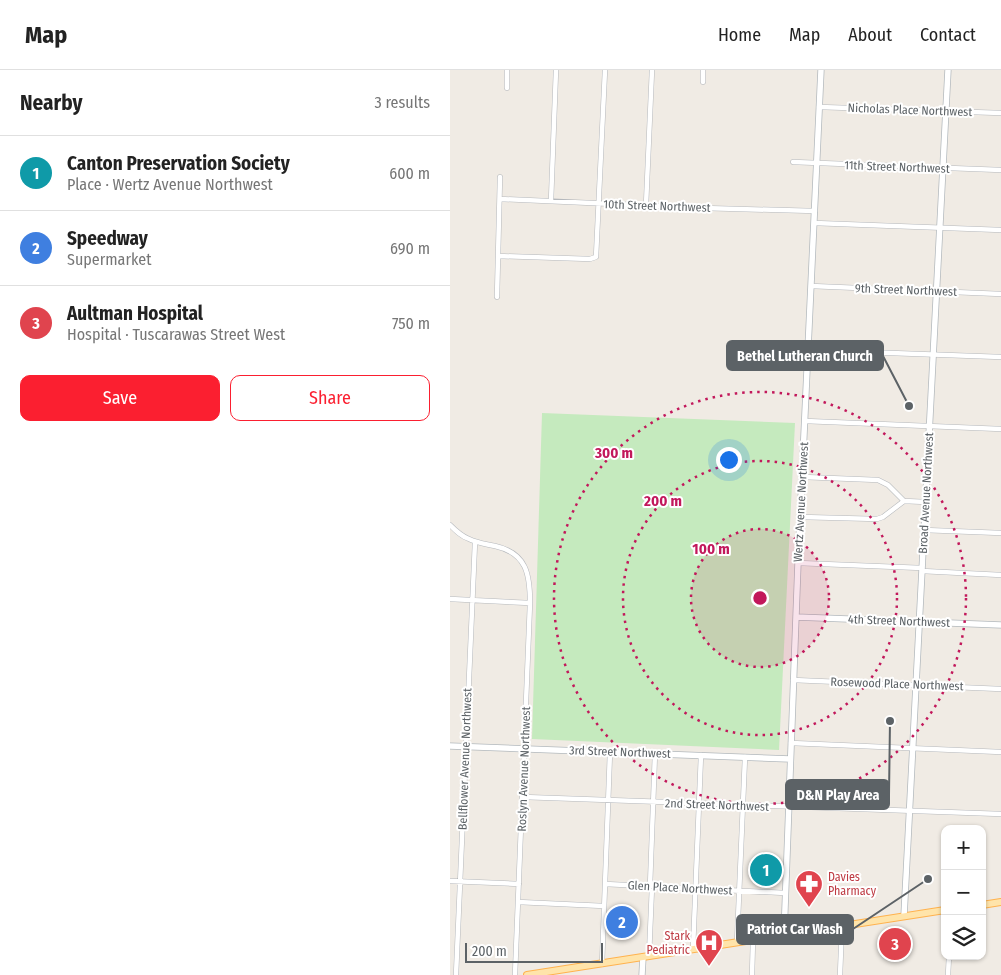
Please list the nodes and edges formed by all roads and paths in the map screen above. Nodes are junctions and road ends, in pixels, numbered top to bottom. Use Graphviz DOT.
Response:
graph roads {
  1 [pos="507,70"];
  2 [pos="556,70"];
  3 [pos="606,70"];
  4 [pos="652,70"];
  5 [pos="703,70"];
  6 [pos="821,70"];
  7 [pos="948,70"];
  8 [pos="703,82"];
  9 [pos="507,88"];
  10 [pos="819,107"];
  11 [pos="946,111"];
  12 [pos="1001,114"];
  13 [pos="793,162"];
  14 [pos="816,164"];
  15 [pos="943,168"];
  16 [pos="1001,170"];
  17 [pos="500,177"];
  18 [pos="500,199"];
  19 [pos="551,201"];
  20 [pos="599,204"];
  21 [pos="646,205"];
  22 [pos="814,211"];
  23 [pos="814,223"];
  24 [pos="940,228"];
  25 [pos="1001,230"];
  26 [pos="498,256"];
  27 [pos="811,286"];
  28 [pos="937,291"];
  29 [pos="1001,294"];
  30 [pos="496,297"];
  31 [pos="808,350"];
  32 [pos="933,355"];
  33 [pos="1001,357"];
  34 [pos="805,421"];
  35 [pos="930,426"];
  36 [pos="1001,429"];
  37 [pos="803,477"];
  38 [pos="904,501"];
  39 [pos="926,502"];
  40 [pos="801,517"];
  41 [pos="450,525"];
  42 [pos="924,530"];
  43 [pos="1001,533"];
  44 [pos="475,542"];
  45 [pos="798,563"];
  46 [pos="922,570"];
  47 [pos="1001,575"];
  48 [pos="450,599"];
  49 [pos="472,600"];
  50 [pos="530,603"];
  51 [pos="796,617"];
  52 [pos="920,622"];
  53 [pos="1001,625"];
  54 [pos="793,680"];
  55 [pos="916,685"];
  56 [pos="1001,689"];
  57 [pos="791,743"];
  58 [pos="450,746"];
  59 [pos="466,747"];
  60 [pos="525,748"];
  61 [pos="913,748"];
  62 [pos="610,752"];
  63 [pos="1001,752"];
  64 [pos="655,753"];
  65 [pos="701,756"];
  66 [pos="744,757"];
  67 [pos="790,759"];
  68 [pos="523,797"];
  69 [pos="608,801"];
  70 [pos="653,802"];
  71 [pos="698,805"];
  72 [pos="743,806"];
  73 [pos="788,807"];
  74 [pos="910,811"];
  75 [pos="1001,814"];
  76 [pos="450,881"];
  77 [pos="460,881"];
  78 [pos="519,884"];
  79 [pos="604,884"];
  80 [pos="651,887"];
  81 [pos="695,889"];
  82 [pos="739,891"];
  83 [pos="785,893"];
  84 [pos="518,902"];
  85 [pos="1001,902"];
  86 [pos="986,904"];
  87 [pos="604,906"];
  88 [pos="941,911"];
  89 [pos="904,916"];
  90 [pos="842,926"];
  91 [pos="784,935"];
  92 [pos="753,940"];
  93 [pos="738,942"];
  94 [pos="693,949"];
  95 [pos="646,957"];
  96 [pos="948,960"];
  97 [pos="602,964"];
  98 [pos="579,967"];
  99 [pos="456,975"];
  100 [pos="515,975"];
  101 [pos="528,975"];
  102 [pos="578,975"];
  103 [pos="642,975"];
  104 [pos="752,975"];
  105 [pos="840,975"];
  106 [pos="948,975"];
  1 -- 9 [label="street"];
  2 -- 19 [label="street"];
  3 -- 20 [label="street"];
  4 -- 21 [label="street"];
  5 -- 8 [label="street"];
  6 -- 10 [label="street, Wertz Avenue Northwest"];
  7 -- 11 [label="street, Broad Avenue Northwest"];
  10 -- 11 [label="street, Nicholas Place Northwest"];
  10 -- 14 [label="street, Wertz Avenue Northwest"];
  11 -- 12 [label="street, Nicholas Place Northwest"];
  11 -- 15 [label="street, Broad Avenue Northwest"];
  13 -- 14 [label="street, 11th Street Northwest"];
  14 -- 15 [label="street, 11th Street Northwest"];
  14 -- 22 [label="street, Wertz Avenue Northwest"];
  15 -- 16 [label="street, 11th Street Northwest"];
  15 -- 24 [label="street, Broad Avenue Northwest"];
  17 -- 18 [label="street"];
  18 -- 19 [label="street, 10th Street Northwest"];
  18 -- 26 [label="street"];
  19 -- 20 [label="street, 10th Street Northwest"];
  20 -- 21 [label="street, 10th Street Northwest"];
  20 -- 26 [label="street"];
  21 -- 22 [label="street, 10th Street Northwest"];
  22 -- 23 [label="street, Wertz Avenue Northwest"];
  23 -- 24 [label="street"];
  23 -- 27 [label="street, Wertz Avenue Northwest"];
  24 -- 25 [label="street"];
  24 -- 28 [label="street, Broad Avenue Northwest"];
  26 -- 30 [label="street"];
  27 -- 28 [label="street, 9th Street Northwest"];
  27 -- 31 [label="street, Wertz Avenue Northwest"];
  28 -- 29 [label="street, 9th Street Northwest"];
  28 -- 32 [label="street, Broad Avenue Northwest"];
  31 -- 32 [label="street"];
  31 -- 34 [label="street, Wertz Avenue Northwest"];
  32 -- 33 [label="street"];
  32 -- 35 [label="street, Broad Avenue Northwest"];
  34 -- 35 [label="street"];
  34 -- 37 [label="street, Wertz Avenue Northwest"];
  35 -- 36 [label="street"];
  35 -- 39 [label="street, Broad Avenue Northwest"];
  37 -- 38 [label="street"];
  37 -- 40 [label="street, Wertz Avenue Northwest"];
  38 -- 39 [label="street"];
  38 -- 40 [label="street"];
  39 -- 42 [label="street, Broad Avenue Northwest"];
  40 -- 45 [label="street, Wertz Avenue Northwest"];
  41 -- 44 [label="street"];
  42 -- 43 [label="street"];
  42 -- 46 [label="street, Broad Avenue Northwest"];
  44 -- 49 [label="street, Bellflower Avenue Northwest"];
  44 -- 50 [label="street, Roslyn Avenue Northwest"];
  45 -- 46 [label="street"];
  45 -- 51 [label="street, Wertz Avenue Northwest"];
  46 -- 47 [label="street"];
  46 -- 52 [label="street, Broad Avenue Northwest"];
  48 -- 49 [label="street"];
  49 -- 50 [label="street"];
  49 -- 59 [label="street, Bellflower Avenue Northwest"];
  50 -- 60 [label="street, Roslyn Avenue Northwest"];
  51 -- 52 [label="street, 4th Street Northwest"];
  51 -- 54 [label="street, Wertz Avenue Northwest"];
  52 -- 53 [label="street, 4th Street Northwest"];
  52 -- 55 [label="street, Broad Avenue Northwest"];
  54 -- 55 [label="street, Rosewood Place Northwest"];
  54 -- 57 [label="street, Wertz Avenue Northwest"];
  55 -- 56 [label="street, Rosewood Place Northwest"];
  55 -- 61 [label="street, Broad Avenue Northwest"];
  57 -- 61 [label="street"];
  57 -- 67 [label="street, Wertz Avenue Northwest"];
  58 -- 59 [label="street, 3rd Street Northwest"];
  59 -- 60 [label="street, 3rd Street Northwest"];
  59 -- 77 [label="street, Bellflower Avenue Northwest"];
  60 -- 62 [label="street, 3rd Street Northwest"];
  60 -- 68 [label="street, Roslyn Avenue Northwest"];
  61 -- 63 [label="street"];
  61 -- 74 [label="street, Broad Avenue Northwest"];
  62 -- 64 [label="street, 3rd Street Northwest"];
  62 -- 69 [label="street"];
  64 -- 65 [label="street, 3rd Street Northwest"];
  64 -- 70 [label="street"];
  65 -- 66 [label="street, 3rd Street Northwest"];
  65 -- 71 [label="street"];
  66 -- 67 [label="street, 3rd Street Northwest"];
  66 -- 72 [label="street"];
  67 -- 73 [label="street, Wertz Avenue Northwest"];
  68 -- 69 [label="street, 2nd Street Northwest"];
  68 -- 78 [label="street, Roslyn Avenue Northwest"];
  69 -- 70 [label="street, 2nd Street Northwest"];
  69 -- 79 [label="street"];
  70 -- 71 [label="street, 2nd Street Northwest"];
  70 -- 80 [label="street"];
  71 -- 72 [label="street, 2nd Street Northwest"];
  71 -- 81 [label="street"];
  72 -- 73 [label="street, 2nd Street Northwest"];
  72 -- 82 [label="street"];
  73 -- 74 [label="street, 2nd Street Northwest"];
  73 -- 83 [label="street, Wertz Avenue Northwest"];
  74 -- 75 [label="street, 2nd Street Northwest"];
  74 -- 89 [label="street, Broad Avenue Northwest"];
  76 -- 77 [label="street"];
  77 -- 78 [label="street"];
  77 -- 99 [label="street, Bellflower Avenue Northwest"];
  78 -- 84 [label="street, Roslyn Avenue Northwest"];
  79 -- 80 [label="street, Glen Place Northwest"];
  79 -- 87 [label="street"];
  80 -- 81 [label="street, Glen Place Northwest"];
  80 -- 95 [label="street"];
  81 -- 82 [label="street, Glen Place Northwest"];
  81 -- 94 [label="street"];
  82 -- 83 [label="street, Glen Place Northwest"];
  82 -- 93 [label="street"];
  83 -- 91 [label="street, Wertz Avenue Northwest"];
  84 -- 87 [label="street"];
  84 -- 100 [label="street, Roslyn Avenue Northwest"];
  85 -- 86 [label="main road"];
  87 -- 97 [label="street"];
  88 -- 89 [label="main road"];
  89 -- 90 [label="main road"];
  90 -- 91 [label="main road"];
  90 -- 105 [label="street"];
  91 -- 92 [label="main road"];
  92 -- 93 [label="main road"];
  92 -- 104 [label="street"];
  93 -- 94 [label="main road"];
  94 -- 95 [label="main road"];
  95 -- 97 [label="main road"];
  95 -- 103 [label="street"];
  96 -- 106 [label="street"];
  97 -- 98 [label="main road"];
  98 -- 101 [label="main road"];
  98 -- 102 [label="street"];
}
